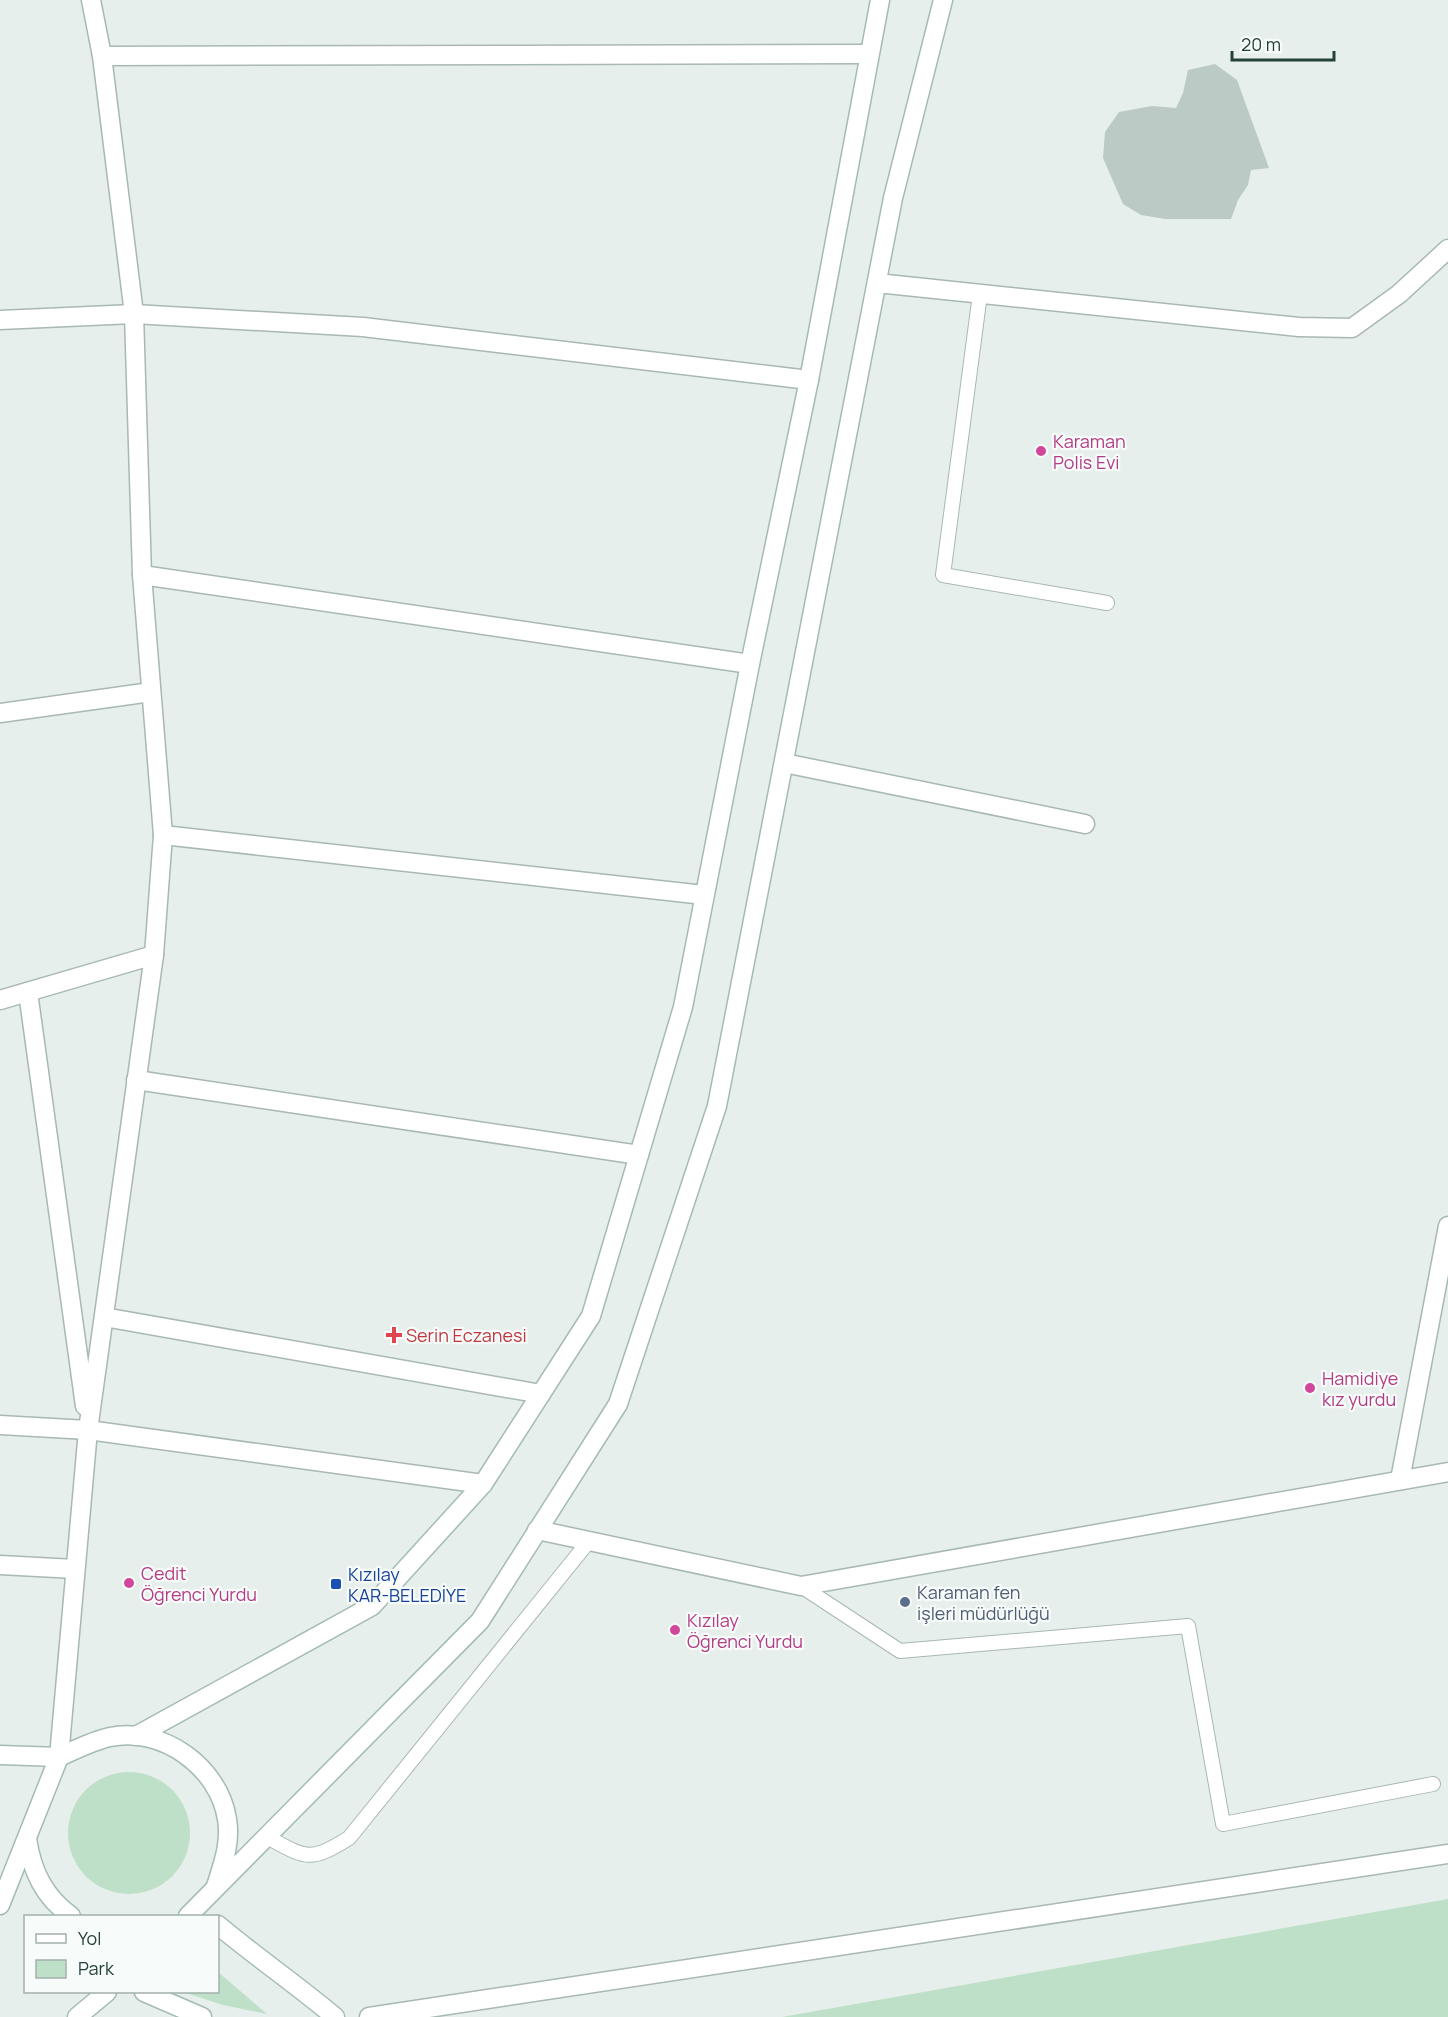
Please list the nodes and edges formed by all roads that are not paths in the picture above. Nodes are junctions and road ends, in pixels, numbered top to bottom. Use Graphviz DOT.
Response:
graph roads {
  1 [pos="91,0"];
  2 [pos="880,0"];
  3 [pos="943,0"];
  4 [pos="869,54"];
  5 [pos="102,56"];
  6 [pos="1448,249"];
  7 [pos="877,283"];
  8 [pos="980,294"];
  9 [pos="134,314"];
  10 [pos="0,320"];
  11 [pos="809,380"];
  12 [pos="142,575"];
  13 [pos="1107,603"];
  14 [pos="750,664"];
  15 [pos="151,692"];
  16 [pos="0,713"];
  17 [pos="784,763"];
  18 [pos="1086,824"];
  19 [pos="163,835"];
  20 [pos="704,895"];
  21 [pos="154,955"];
  22 [pos="28,992"];
  23 [pos="0,1000"];
  24 [pos="136,1080"];
  25 [pos="639,1155"];
  26 [pos="1448,1226"];
  27 [pos="104,1317"];
  28 [pos="541,1394"];
  29 [pos="0,1425"];
  30 [pos="88,1430"];
  31 [pos="1448,1472"];
  32 [pos="1400,1480"];
  33 [pos="483,1484"];
  34 [pos="537,1530"];
  35 [pos="589,1541"];
  36 [pos="0,1565"];
  37 [pos="75,1569"];
  38 [pos="801,1586"];
  39 [pos="136,1736"];
  40 [pos="0,1755"];
  41 [pos="59,1758"];
  42 [pos="1433,1785"];
  43 [pos="27,1837"];
  44 [pos="267,1837"];
  45 [pos="1448,1854"];
  46 [pos="8,1860"];
  47 [pos="214,1891"];
  48 [pos="0,1905"];
  49 [pos="198,1914"];
  50 [pos="68,1915"];
  51 [pos="219,1926"];
  52 [pos="106,1993"];
  53 [pos="146,1993"];
  54 [pos="77,2017"];
  55 [pos="202,2017"];
  56 [pos="335,2017"];
  57 [pos="369,2017"];
  1 -- 5 [label="street"];
  2 -- 4 [label="street"];
  3 -- 7 [label="street"];
  4 -- 5 [label="street"];
  4 -- 11 [label="street"];
  5 -- 9 [label="street"];
  6 -- 8 [label="street"];
  7 -- 8 [label="street"];
  7 -- 17 [label="street"];
  8 -- 13 [label="lane"];
  9 -- 10 [label="street"];
  9 -- 11 [label="street"];
  9 -- 12 [label="street"];
  11 -- 14 [label="street"];
  12 -- 14 [label="street"];
  12 -- 15 [label="street"];
  14 -- 20 [label="street"];
  15 -- 16 [label="street"];
  15 -- 19 [label="street"];
  17 -- 18 [label="street"];
  17 -- 34 [label="street"];
  19 -- 20 [label="street"];
  19 -- 21 [label="street"];
  20 -- 25 [label="street"];
  21 -- 22 [label="street"];
  21 -- 24 [label="street"];
  22 -- 23 [label="street"];
  22 -- 30 [label="street"];
  24 -- 25 [label="street"];
  24 -- 27 [label="street"];
  25 -- 28 [label="street"];
  26 -- 32 [label="street"];
  27 -- 28 [label="street"];
  27 -- 30 [label="street"];
  28 -- 33 [label="street"];
  29 -- 30 [label="street"];
  30 -- 33 [label="street"];
  30 -- 37 [label="street"];
  31 -- 32 [label="street"];
  32 -- 38 [label="street"];
  33 -- 39 [label="street"];
  34 -- 35 [label="street"];
  34 -- 44 [label="street"];
  35 -- 38 [label="street"];
  35 -- 44 [label="lane"];
  36 -- 37 [label="street"];
  37 -- 41 [label="street"];
  38 -- 42 [label="lane"];
  39 -- 41 [label="street"];
  39 -- 47 [label="street"];
  40 -- 41 [label="street"];
  41 -- 43 [label="street"];
  43 -- 46 [label="street"];
  43 -- 50 [label="street"];
  44 -- 47 [label="street"];
  45 -- 57 [label="street"];
  46 -- 48 [label="street"];
  47 -- 49 [label="street"];
  51 -- 56 [label="street"];
  52 -- 54 [label="street"];
  53 -- 55 [label="street"];
}
